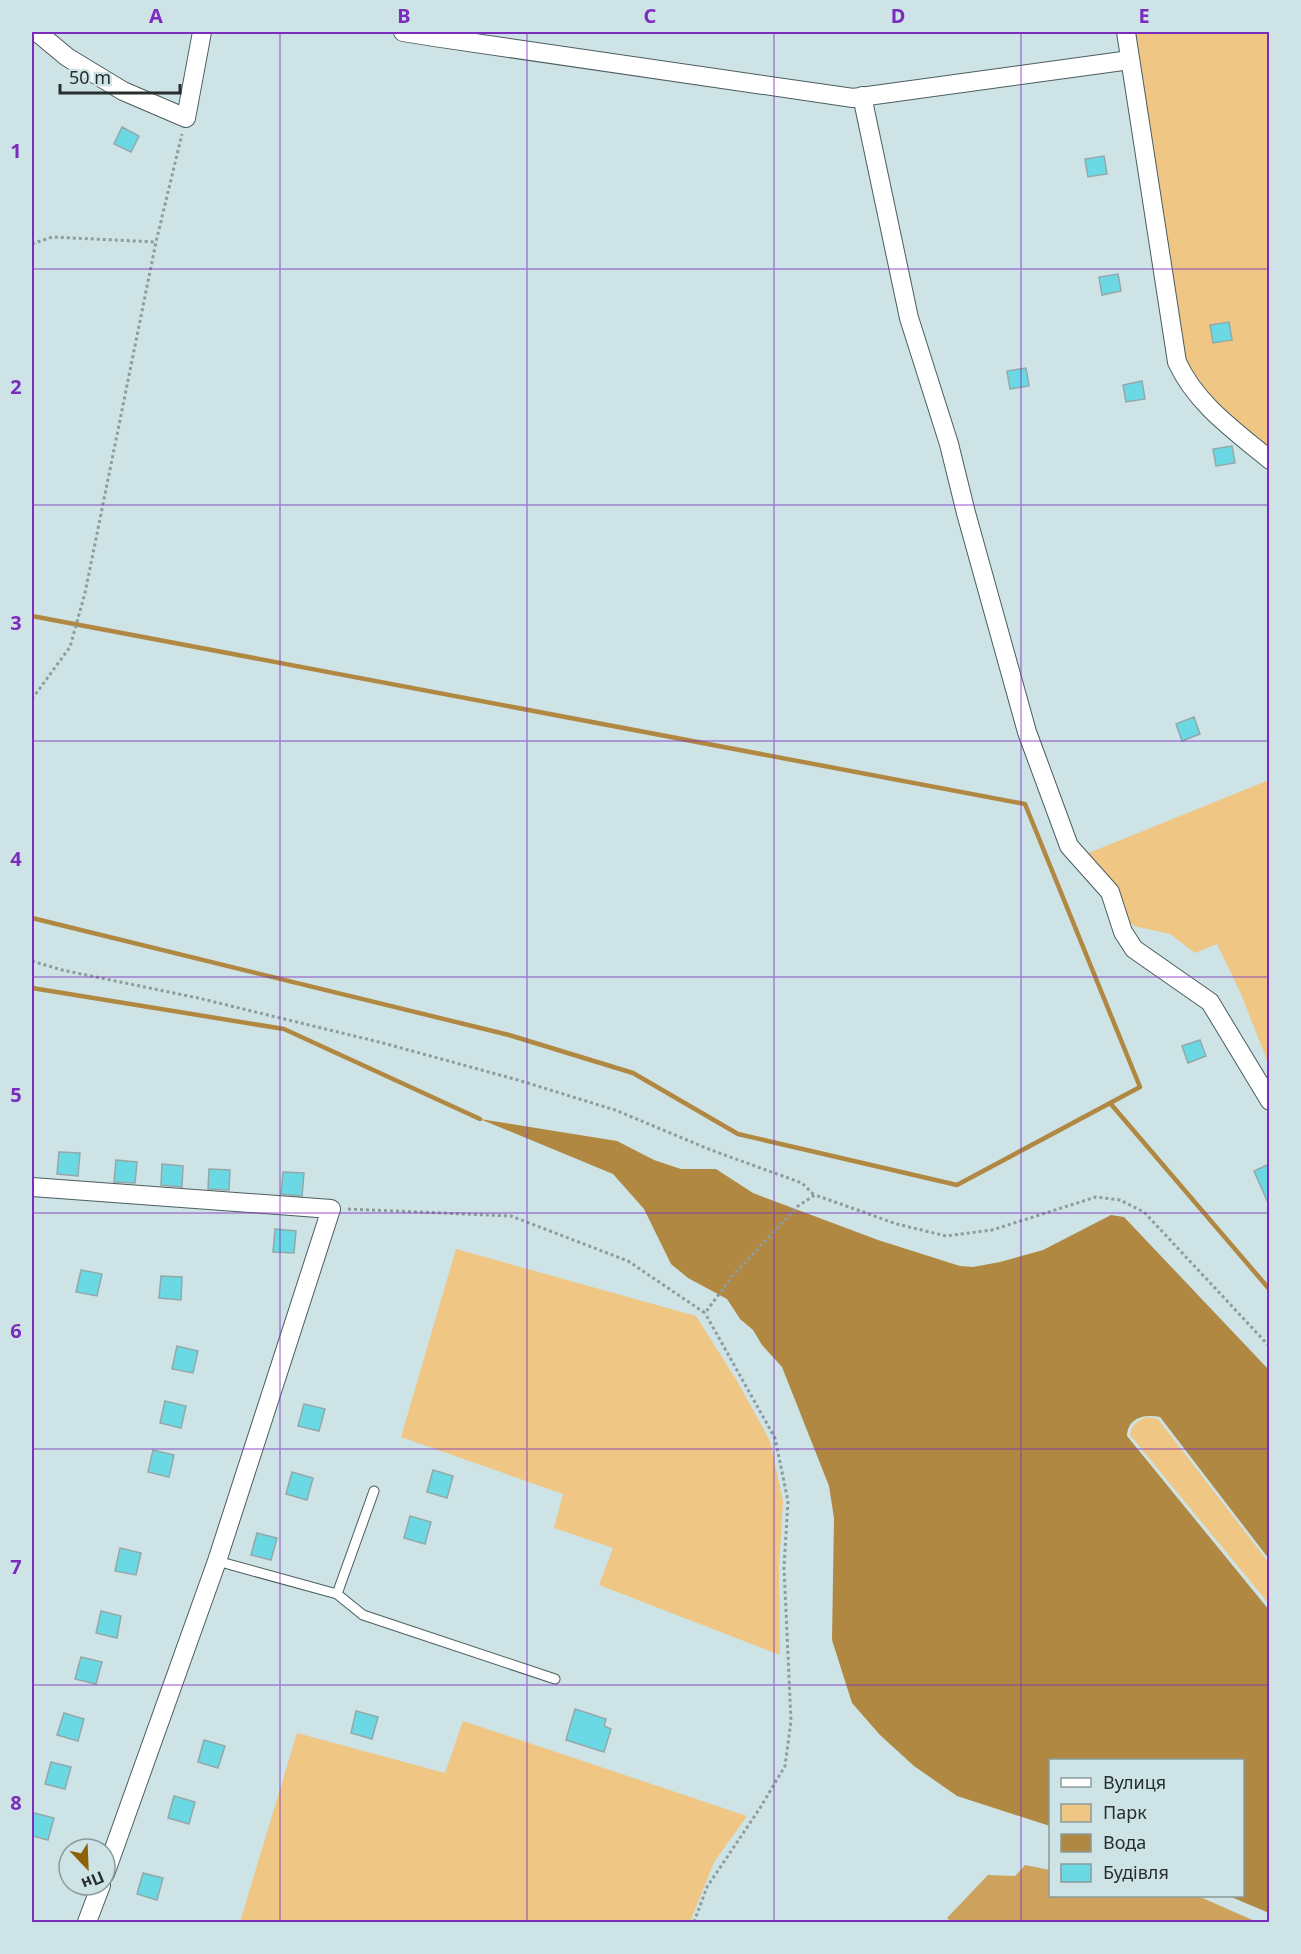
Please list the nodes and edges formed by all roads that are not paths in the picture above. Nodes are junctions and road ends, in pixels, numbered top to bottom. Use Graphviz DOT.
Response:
graph roads {
  1 [pos="37,32"];
  2 [pos="202,32"];
  3 [pos="403,32"];
  4 [pos="1126,32"];
  5 [pos="1130,60"];
  6 [pos="862,96"];
  7 [pos="1269,460"];
  8 [pos="1269,1101"];
  9 [pos="32,1187"];
  10 [pos="374,1491"];
  11 [pos="217,1561"];
  12 [pos="337,1594"];
  13 [pos="555,1678"];
  14 [pos="117,1840"];
  15 [pos="97,1897"];
  16 [pos="87,1923"];
  1 -- 2 [label="street"];
  3 -- 6 [label="street"];
  4 -- 5 [label="street"];
  5 -- 6 [label="street"];
  5 -- 7 [label="street"];
  6 -- 8 [label="street"];
  9 -- 11 [label="street"];
  10 -- 12 [label="lane"];
  11 -- 12 [label="lane"];
  11 -- 14 [label="street"];
  12 -- 13 [label="lane"];
  15 -- 16 [label="street"];
}
